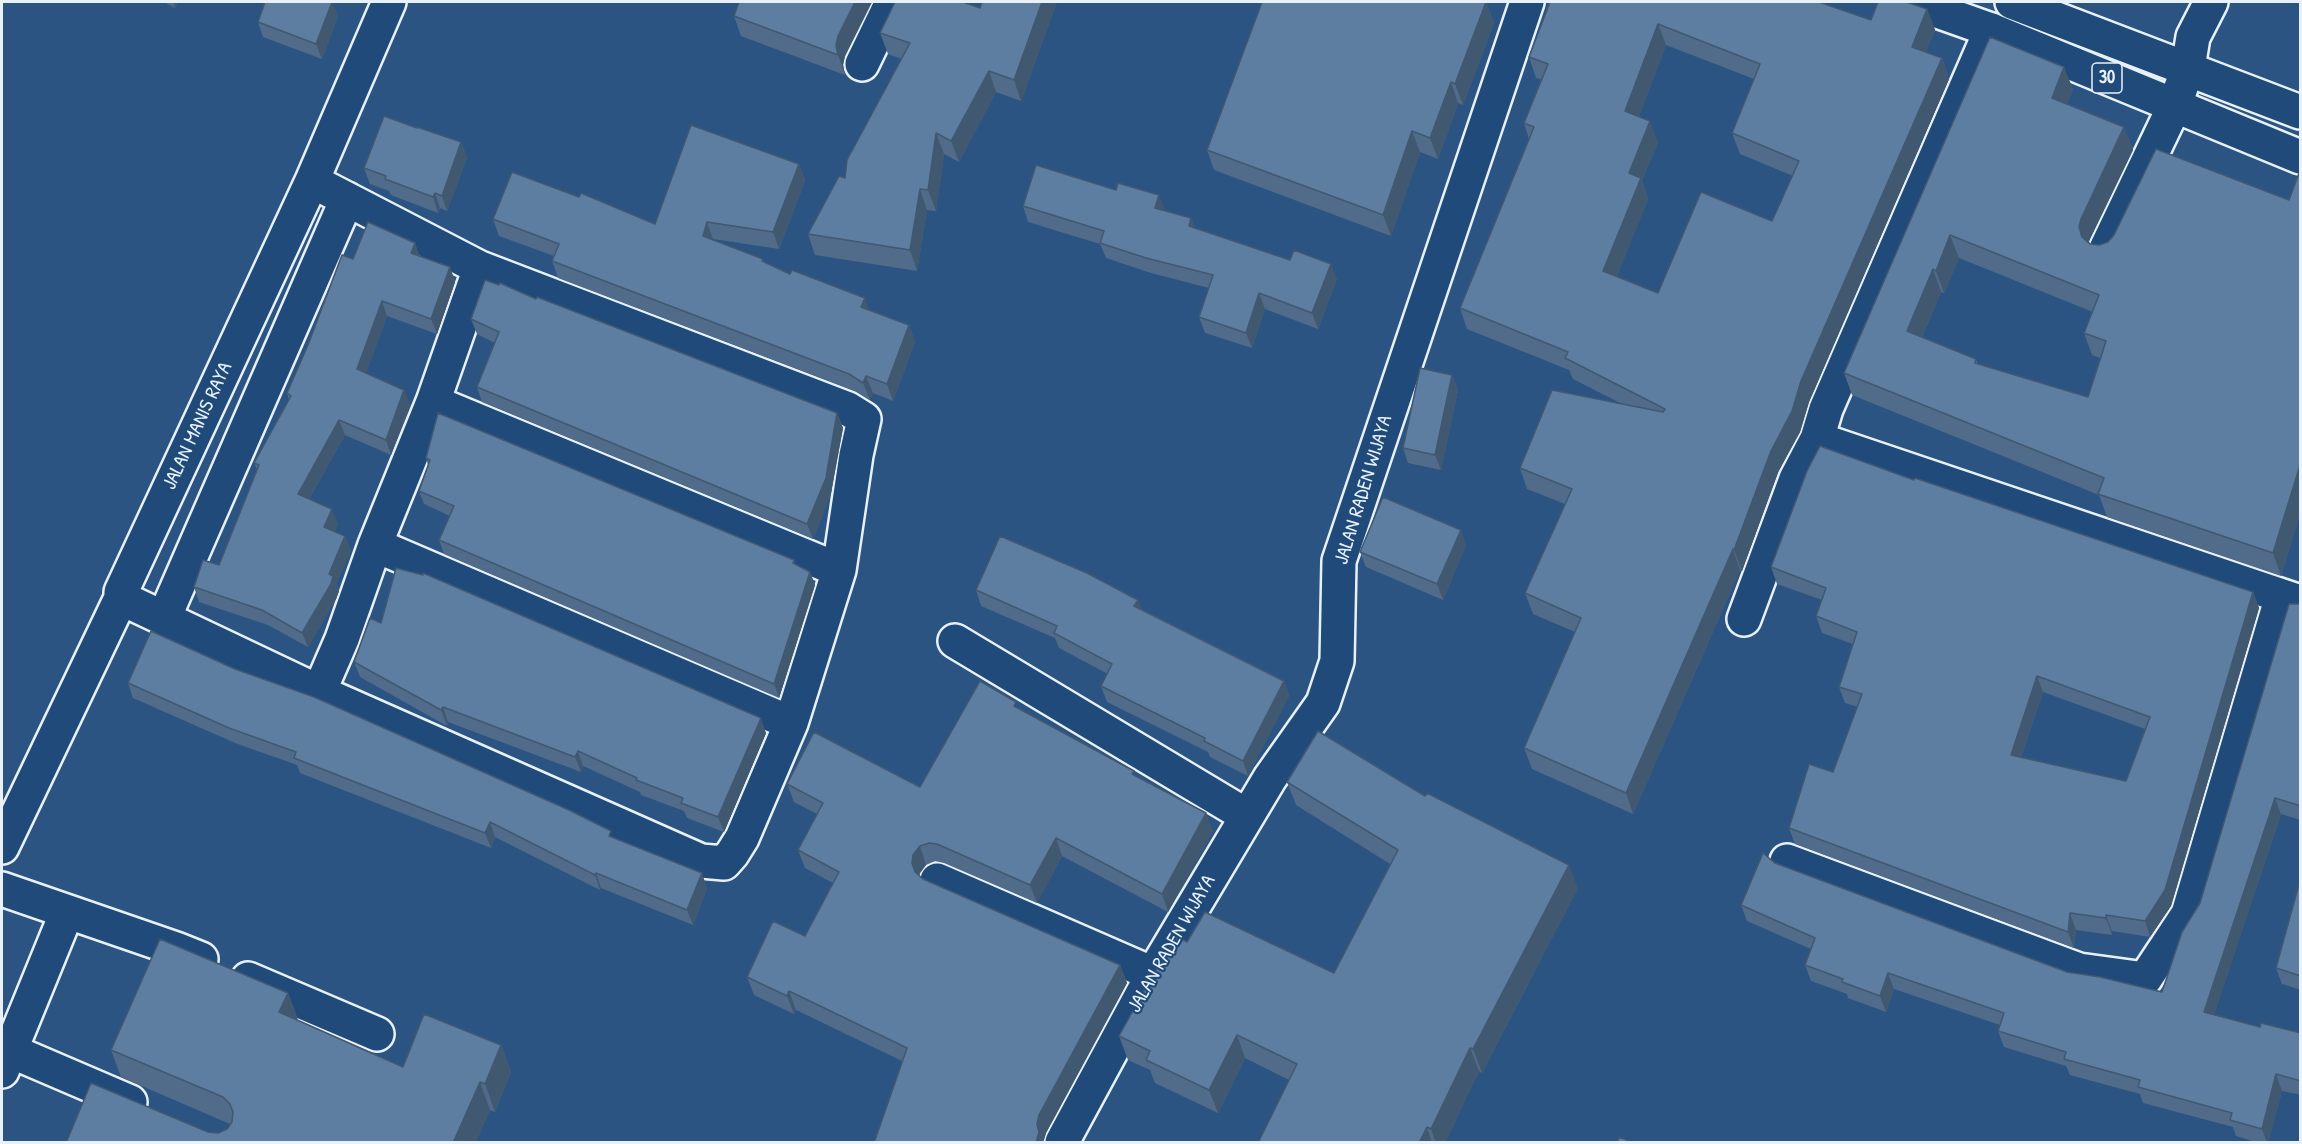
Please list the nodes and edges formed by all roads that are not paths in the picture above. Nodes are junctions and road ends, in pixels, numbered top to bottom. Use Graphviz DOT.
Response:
graph roads {
  1 [pos="389,2"];
  2 [pos="892,2"];
  3 [pos="1527,2"];
  4 [pos="1912,2"];
  5 [pos="2012,2"];
  6 [pos="2211,2"];
  7 [pos="1991,30"];
  8 [pos="862,64"];
  9 [pos="2188,68"];
  10 [pos="2174,107"];
  11 [pos="2301,112"];
  12 [pos="2301,157"];
  13 [pos="312,181"];
  14 [pos="347,199"];
  15 [pos="2106,249"];
  16 [pos="480,268"];
  17 [pos="434,402"];
  18 [pos="1817,439"];
  19 [pos="375,544"];
  20 [pos="839,570"];
  21 [pos="121,598"];
  22 [pos="2291,599"];
  23 [pos="164,618"];
  24 [pos="1744,619"];
  25 [pos="954,641"];
  26 [pos="319,692"];
  27 [pos="791,723"];
  28 [pos="1247,816"];
  29 [pos="2,847"];
  30 [pos="1787,861"];
  31 [pos="938,880"];
  32 [pos="2,889"];
  33 [pos="67,912"];
  34 [pos="1153,974"];
  35 [pos="377,1034"];
  36 [pos="6,1061"];
  37 [pos="161,1115"];
  38 [pos="1062,1143"];
  1 -- 13 [label="main road, JALAN MANIS RAYA"];
  2 -- 8 [label="main road"];
  3 -- 28 [label="main road, JALAN RADEN WIJAYA"];
  4 -- 7 [label="main road, 30"];
  5 -- 9 [label="main road, 30"];
  6 -- 9 [label="main road"];
  7 -- 10 [label="main road, 30"];
  7 -- 18 [label="main road"];
  9 -- 10 [label="main road"];
  9 -- 11 [label="main road, 30"];
  10 -- 12 [label="main road, 30"];
  10 -- 15 [label="main road"];
  13 -- 14 [label="main road"];
  13 -- 21 [label="main road, JALAN MANIS RAYA"];
  14 -- 16 [label="main road"];
  14 -- 23 [label="main road"];
  16 -- 17 [label="main road"];
  16 -- 20 [label="main road"];
  17 -- 19 [label="main road"];
  17 -- 20 [label="main road"];
  18 -- 22 [label="main road"];
  18 -- 24 [label="main road"];
  19 -- 26 [label="main road"];
  19 -- 27 [label="main road"];
  20 -- 27 [label="main road"];
  21 -- 23 [label="main road"];
  21 -- 29 [label="main road, JALAN MANIS RAYA"];
  22 -- 30 [label="main road"];
  23 -- 26 [label="main road"];
  25 -- 28 [label="main road"];
  26 -- 27 [label="main road"];
  28 -- 34 [label="main road, JALAN RADEN WIJAYA"];
  31 -- 34 [label="main road"];
  32 -- 33 [label="main road"];
  33 -- 35 [label="main road"];
  33 -- 36 [label="main road"];
  34 -- 38 [label="main road, JALAN RADEN WIJAYA"];
  36 -- 37 [label="main road"];
}
